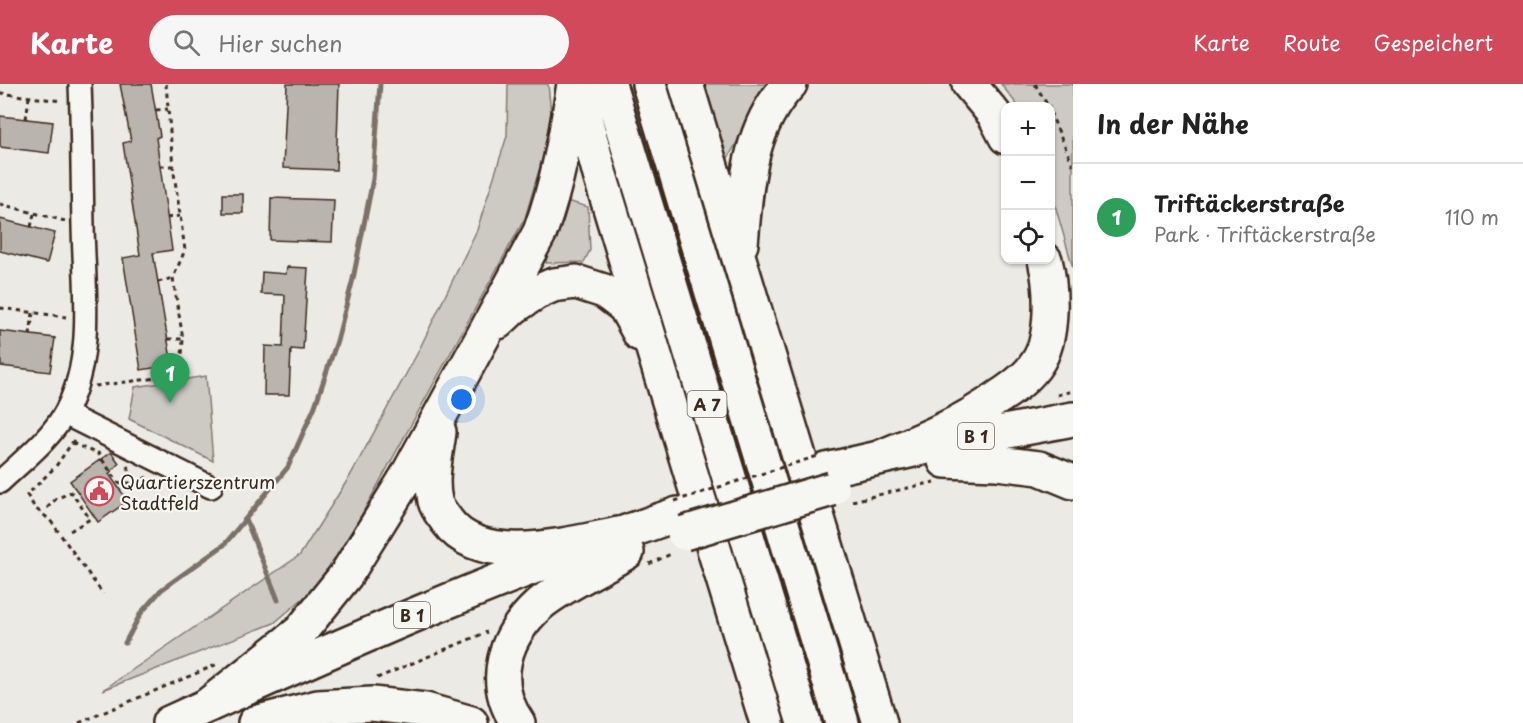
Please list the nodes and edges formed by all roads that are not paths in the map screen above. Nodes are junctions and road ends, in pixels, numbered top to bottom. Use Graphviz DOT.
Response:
graph roads {
  1 [pos="575,84"];
  2 [pos="609,84"];
  3 [pos="649,84"];
  4 [pos="686,84"];
  5 [pos="790,84"];
  6 [pos="969,84"];
  7 [pos="80,94"];
  8 [pos="1001,129"];
  9 [pos="740,261"];
  10 [pos="1046,264"];
  11 [pos="1047,264"];
  12 [pos="1073,310"];
  13 [pos="484,335"];
  14 [pos="660,372"];
  15 [pos="442,412"];
  16 [pos="64,414"];
  17 [pos="1073,419"];
  18 [pos="1073,436"];
  19 [pos="880,457"];
  20 [pos="945,462"];
  21 [pos="826,471"];
  22 [pos="0,482"];
  23 [pos="1073,482"];
  24 [pos="211,487"];
  25 [pos="623,543"];
  26 [pos="753,678"];
  27 [pos="216,714"];
  28 [pos="879,715"];
  29 [pos="169,723"];
  30 [pos="255,723"];
  31 [pos="471,723"];
  32 [pos="518,723"];
  33 [pos="752,723"];
  34 [pos="767,723"];
  35 [pos="804,723"];
  36 [pos="842,723"];
  1 -- 13 [label="main road"];
  1 -- 14 [label="main road"];
  2 -- 35 [label="main road, A 7"];
  3 -- 36 [label="main road, A 7"];
  4 -- 9 [label="main road"];
  5 -- 9 [label="main road"];
  6 -- 8 [label="main road"];
  7 -- 16 [label="street"];
  9 -- 28 [label="main road"];
  10 -- 19 [label="main road"];
  11 -- 12 [label="main road"];
  13 -- 14 [label="main road"];
  13 -- 15 [label="main road"];
  14 -- 26 [label="main road"];
  15 -- 25 [label="main road"];
  15 -- 27 [label="main road"];
  16 -- 22 [label="street"];
  16 -- 24 [label="street"];
  17 -- 19 [label="main road, B 1"];
  18 -- 20 [label="main road, B 1"];
  19 -- 21 [label="main road, B 1"];
  20 -- 21 [label="main road, B 1"];
  20 -- 23 [label="main road"];
  21 -- 25 [label="main road, B 1, bridge"];
  25 -- 27 [label="main road, B 1"];
  25 -- 32 [label="main road"];
  26 -- 33 [label="main road"];
  26 -- 34 [label="main road"];
  27 -- 29 [label="main road, B 1"];
  30 -- 31 [label="main road"];
}
